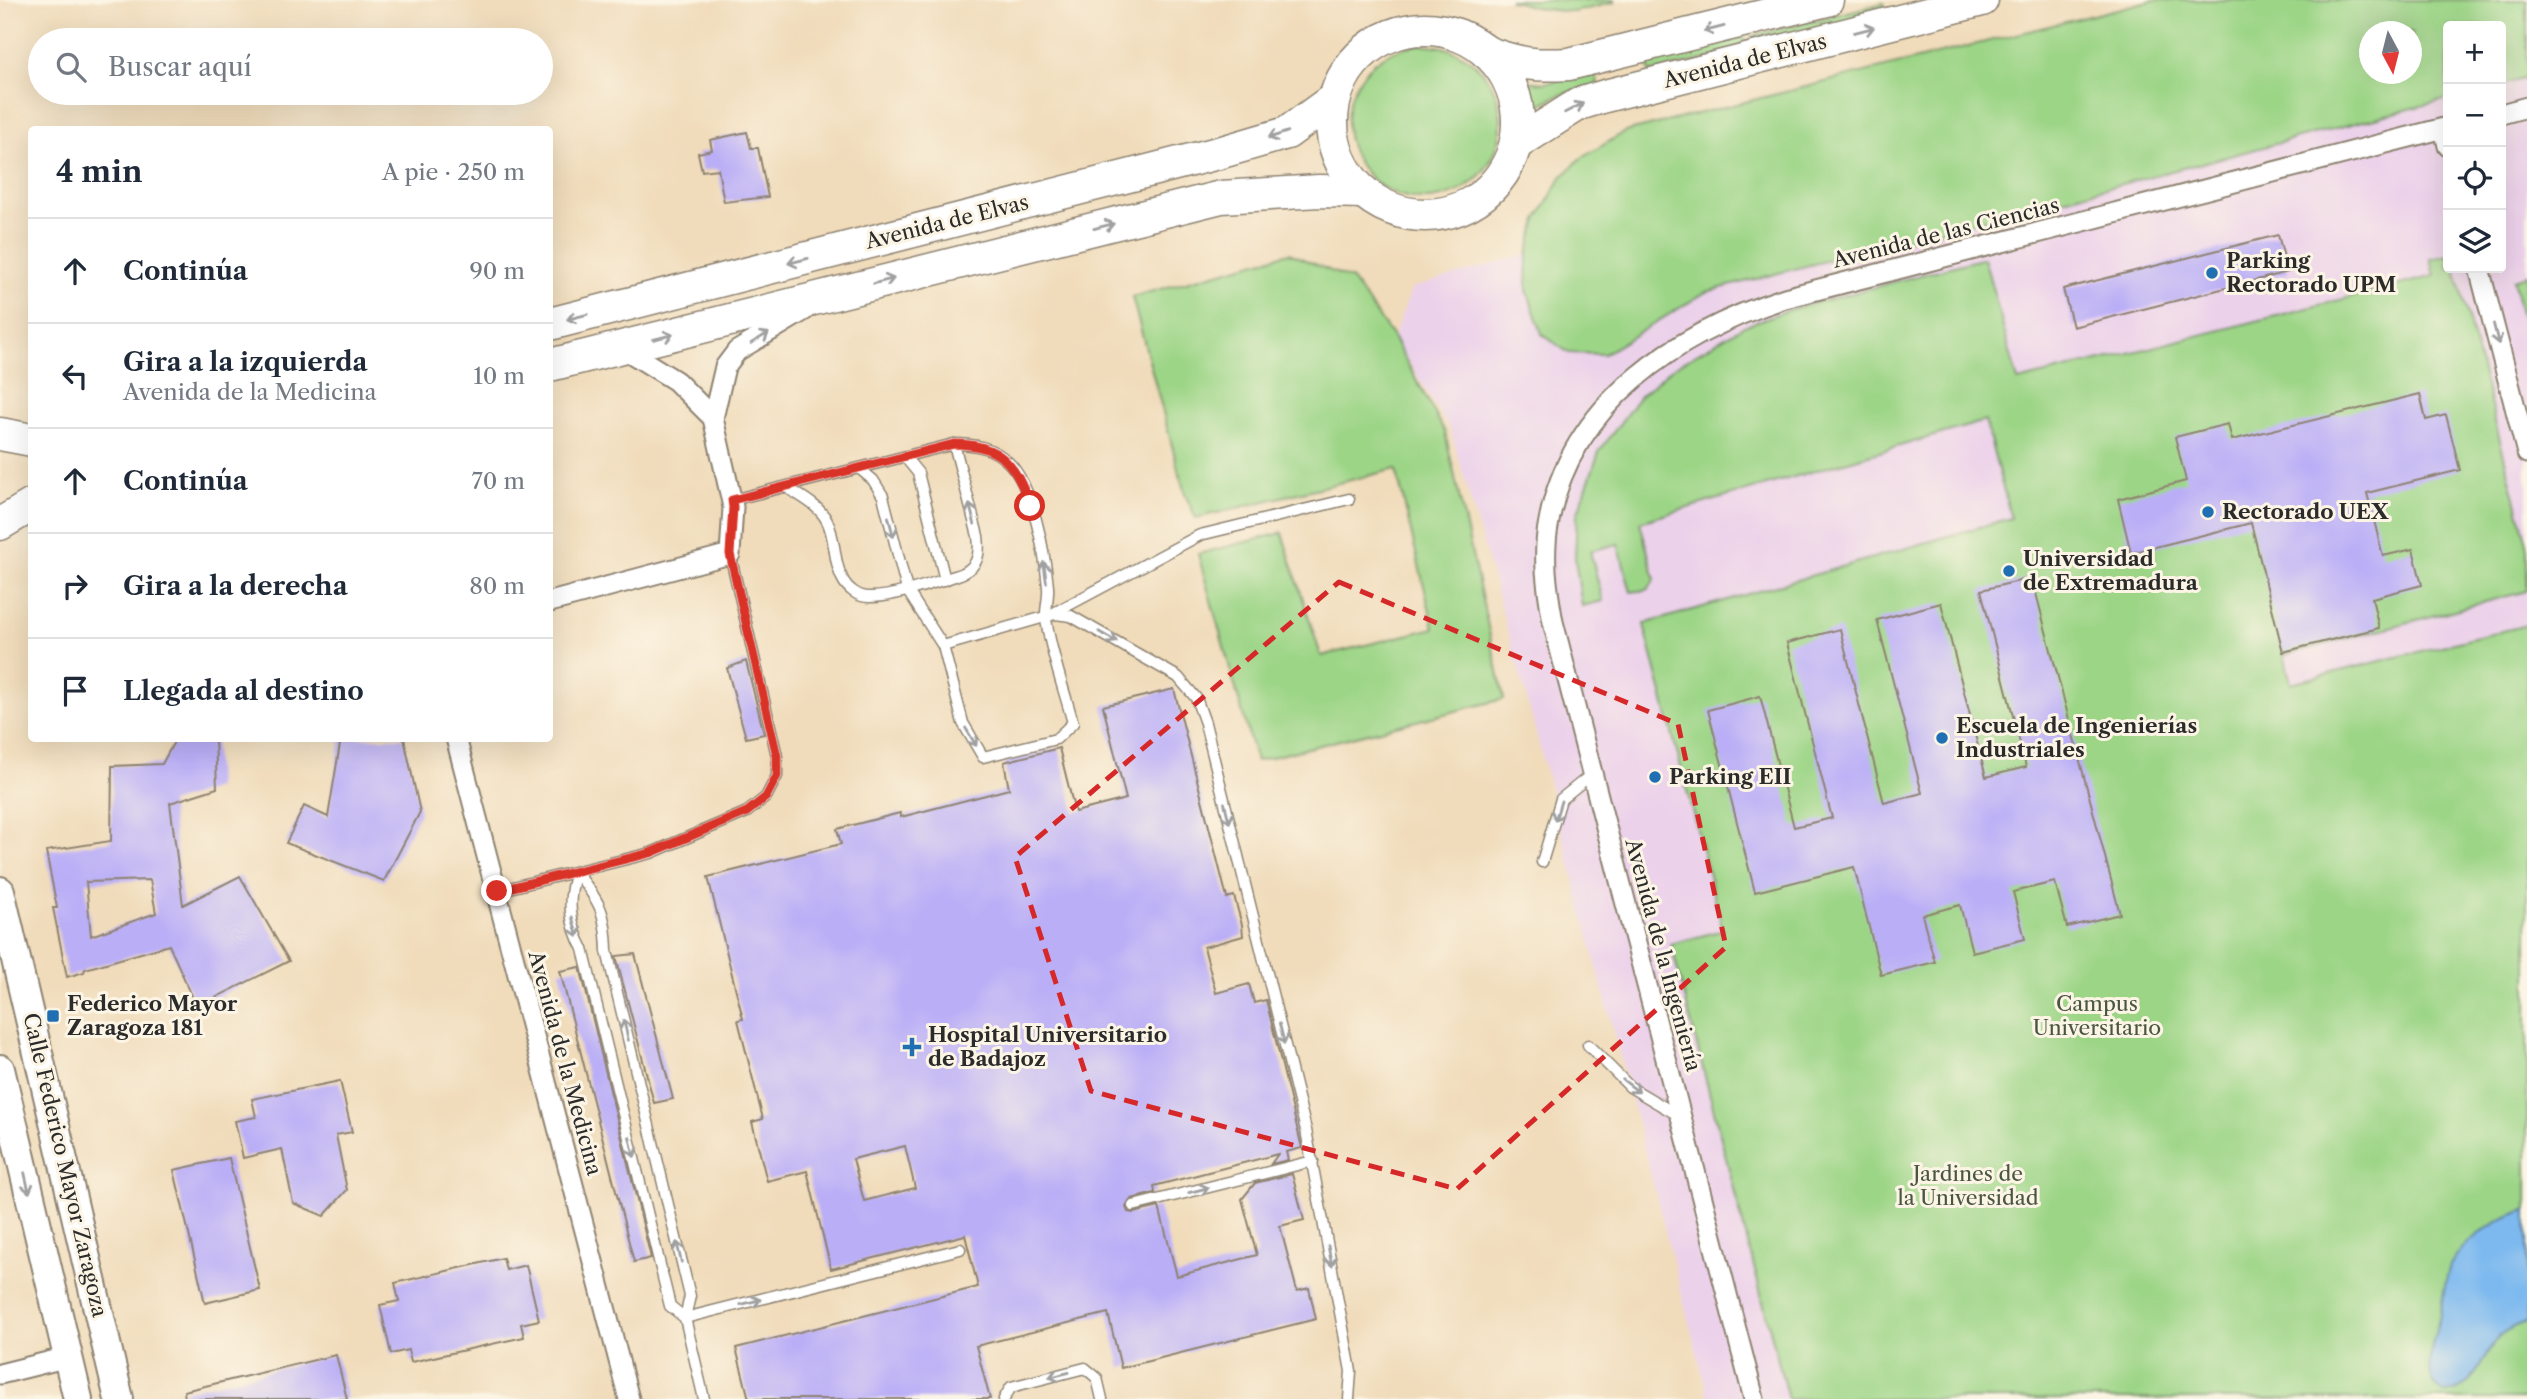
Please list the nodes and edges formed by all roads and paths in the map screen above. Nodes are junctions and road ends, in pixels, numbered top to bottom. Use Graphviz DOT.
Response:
graph roads {
  1 [pos="1827,0"];
  2 [pos="1983,0"];
  3 [pos="1486,52"];
  4 [pos="1335,98"];
  5 [pos="2527,107"];
  6 [pos="2506,113"];
  7 [pos="2443,135"];
  8 [pos="1516,144"];
  9 [pos="1364,192"];
  10 [pos="2480,273"];
  11 [pos="831,295"];
  12 [pos="553,323"];
  13 [pos="621,347"];
  14 [pos="553,364"];
  15 [pos="713,418"];
  16 [pos="0,434"];
  17 [pos="28,439"];
  18 [pos="954,444"];
  19 [pos="2527,453"];
  20 [pos="905,457"];
  21 [pos="860,468"];
  22 [pos="786,487"];
  23 [pos="1349,499"];
  24 [pos="732,500"];
  25 [pos="28,507"];
  26 [pos="1549,520"];
  27 [pos="0,524"];
  28 [pos="730,554"];
  29 [pos="945,580"];
  30 [pos="907,590"];
  31 [pos="553,601"];
  32 [pos="1046,617"];
  33 [pos="943,646"];
  34 [pos="457,742"];
  35 [pos="1592,774"];
  36 [pos="1542,862"];
  37 [pos="576,872"];
  38 [pos="0,891"];
  39 [pos="497,891"];
  40 [pos="1588,1045"];
  41 [pos="0,1069"];
  42 [pos="1681,1117"];
  43 [pos="1312,1161"];
  44 [pos="1133,1206"];
  45 [pos="960,1250"];
  46 [pos="685,1318"];
  47 [pos="68,1357"];
  48 [pos="0,1374"];
  49 [pos="78,1399"];
  50 [pos="119,1399"];
  51 [pos="629,1399"];
  52 [pos="704,1399"];
  53 [pos="1004,1399"];
  54 [pos="1102,1399"];
  55 [pos="1349,1399"];
  56 [pos="1754,1399"];
  1 -- 3 [label="highway, Avenida de Elvas, one-way"];
  8 -- 2 [label="highway, Avenida de Elvas, one-way"];
  3 -- 4 [label="highway"];
  3 -- 8 [label="highway"];
  4 -- 9 [label="highway"];
  4 -- 12 [label="highway, Avenida de Elvas, one-way"];
  5 -- 6 [label="street"];
  7 -- 26 [label="street, Avenida de las Ciencias"];
  8 -- 9 [label="highway"];
  11 -- 9 [label="highway, Avenida de Elvas, one-way"];
  10 -- 19 [label="street, one-way"];
  13 -- 11 [label="highway, Avenida de Elvas, one-way"];
  15 -- 11 [label="street, Avenida de Elvas, one-way"];
  13 -- 14 [label="highway, Avenida de Elvas"];
  13 -- 15 [label="street"];
  15 -- 24 [label="street"];
  16 -- 17 [label="highway"];
  18 -- 20 [label="lane"];
  29 -- 18 [label="lane, one-way"];
  32 -- 18 [label="lane, one-way"];
  20 -- 21 [label="lane"];
  20 -- 29 [label="lane"];
  21 -- 22 [label="lane"];
  21 -- 30 [label="lane, one-way"];
  22 -- 24 [label="lane"];
  22 -- 30 [label="lane"];
  23 -- 32 [label="lane"];
  24 -- 28 [label="street"];
  25 -- 27 [label="highway"];
  26 -- 35 [label="street, Avenida de la Ingeniería"];
  28 -- 31 [label="street"];
  28 -- 37 [label="lane"];
  29 -- 30 [label="lane"];
  30 -- 33 [label="lane"];
  32 -- 33 [label="lane"];
  33 -- 32 [label="lane, one-way"];
  32 -- 43 [label="lane, one-way"];
  34 -- 39 [label="street, Avenida de la Medicina"];
  35 -- 36 [label="lane, one-way"];
  35 -- 42 [label="street, Avenida de la Ingeniería"];
  37 -- 39 [label="lane"];
  46 -- 37 [label="lane, one-way"];
  37 -- 46 [label="lane, one-way"];
  38 -- 50 [label="main road, Calle Federico Mayor Zaragoza"];
  39 -- 51 [label="street, Avenida de la Medicina"];
  40 -- 42 [label="lane, one-way"];
  41 -- 47 [label="main road, Calle Federico Mayor Zaragoza, one-way"];
  42 -- 56 [label="street, Avenida de la Ingeniería"];
  44 -- 43 [label="lane, one-way"];
  43 -- 55 [label="lane, one-way"];
  46 -- 45 [label="lane, one-way"];
  46 -- 52 [label="lane"];
  47 -- 48 [label="street"];
  47 -- 49 [label="main road, Calle Federico Mayor Zaragoza"];
  54 -- 53 [label="lane, one-way"];
}
